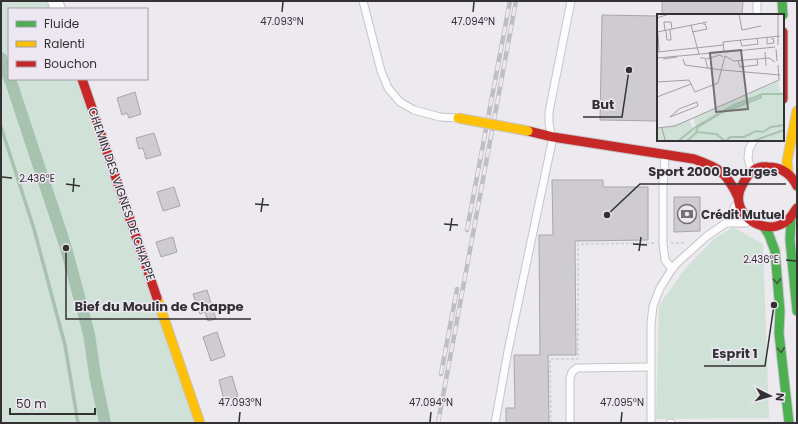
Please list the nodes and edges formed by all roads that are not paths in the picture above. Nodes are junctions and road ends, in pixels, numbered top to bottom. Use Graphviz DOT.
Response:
graph roads {
  1 [pos="363,1"];
  2 [pos="571,1"];
  3 [pos="757,1"];
  4 [pos="782,1"];
  5 [pos="757,14"];
  6 [pos="783,14"];
  7 [pos="82,80"];
  8 [pos="797,111"];
  9 [pos="458,118"];
  10 [pos="552,136"];
  11 [pos="753,142"];
  12 [pos="665,156"];
  13 [pos="720,170"];
  14 [pos="751,171"];
  15 [pos="788,173"];
  16 [pos="797,186"];
  17 [pos="738,198"];
  18 [pos="795,211"];
  19 [pos="726,223"];
  20 [pos="754,224"];
  21 [pos="764,227"];
  22 [pos="672,269"];
  23 [pos="797,311"];
  24 [pos="650,367"];
  25 [pos="795,391"];
  26 [pos="200,423"];
  27 [pos="495,423"];
  28 [pos="570,423"];
  29 [pos="651,423"];
  30 [pos="791,423"];
  1 -- 9 [label="lane"];
  2 -- 10 [label="lane"];
  3 -- 5 [label="lane"];
  4 -- 6 [label="street"];
  7 -- 26 [label="street, CHEMIN DES VIGNES DE CHAPPE"];
  8 -- 15 [label="street"];
  9 -- 10 [label="street, bridge"];
  10 -- 12 [label="street"];
  10 -- 27 [label="lane"];
  11 -- 14 [label="lane"];
  12 -- 13 [label="street"];
  12 -- 22 [label="lane"];
  13 -- 14 [label="street"];
  13 -- 17 [label="street"];
  14 -- 15 [label="street"];
  14 -- 17 [label="street"];
  15 -- 16 [label="street"];
  17 -- 19 [label="lane"];
  17 -- 20 [label="street"];
  18 -- 21 [label="street"];
  18 -- 23 [label="street"];
  19 -- 20 [label="lane"];
  19 -- 22 [label="lane"];
  20 -- 21 [label="street"];
  21 -- 30 [label="street, one-way"];
  22 -- 24 [label="lane"];
  24 -- 28 [label="lane"];
  24 -- 29 [label="lane"];
  25 -- 30 [label="street"];
}
